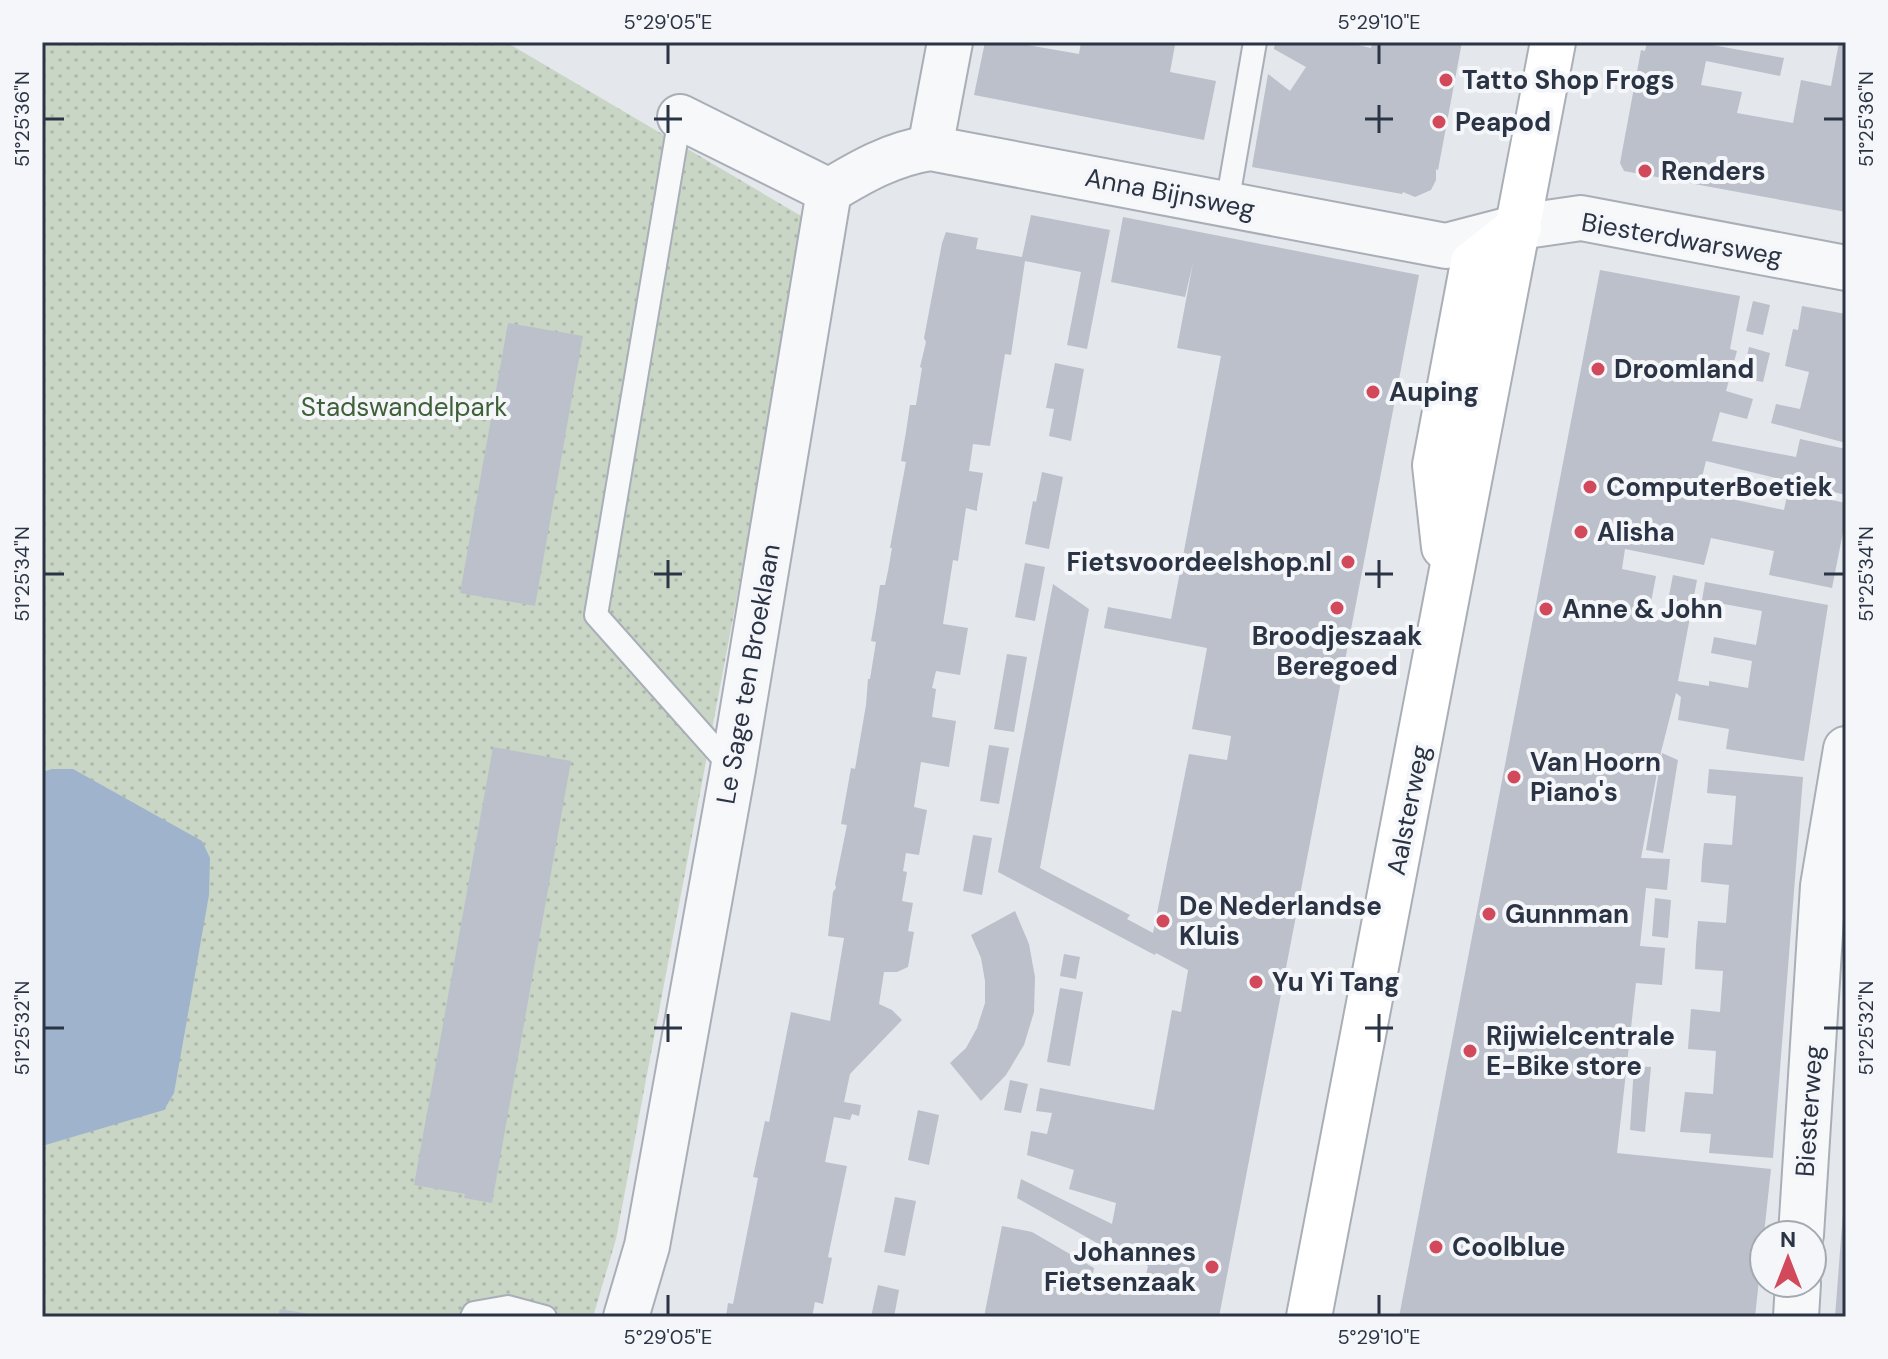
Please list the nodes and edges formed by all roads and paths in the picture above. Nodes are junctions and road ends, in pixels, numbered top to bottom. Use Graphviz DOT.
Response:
graph roads {
  1 [pos="950,42"];
  2 [pos="1255,42"];
  3 [pos="1553,42"];
  4 [pos="680,117"];
  5 [pos="930,148"];
  6 [pos="829,191"];
  7 [pos="1227,204"];
  8 [pos="1519,227"];
  9 [pos="1846,268"];
  10 [pos="1846,749"];
  11 [pos="733,769"];
  12 [pos="1802,1219"];
  13 [pos="1309,1314"];
  14 [pos="472,1317"];
  15 [pos="545,1317"];
  16 [pos="626,1317"];
  1 -- 5 [label="street"];
  2 -- 7 [label="lane"];
  3 -- 8 [label="main road"];
  4 -- 6 [label="street"];
  4 -- 11 [label="lane"];
  5 -- 6 [label="street, Anna Bijnsweg"];
  5 -- 7 [label="street, Anna Bijnsweg"];
  6 -- 11 [label="street, Le Sage ten Broeklaan"];
  7 -- 8 [label="street, Anna Bijnsweg"];
  8 -- 9 [label="street, Biesterdwarsweg"];
  8 -- 13 [label="main road, Aalsterweg"];
  10 -- 12 [label="street, Biesterweg"];
  11 -- 16 [label="street, Le Sage ten Broeklaan"];
  14 -- 15 [label="lane"];
}
